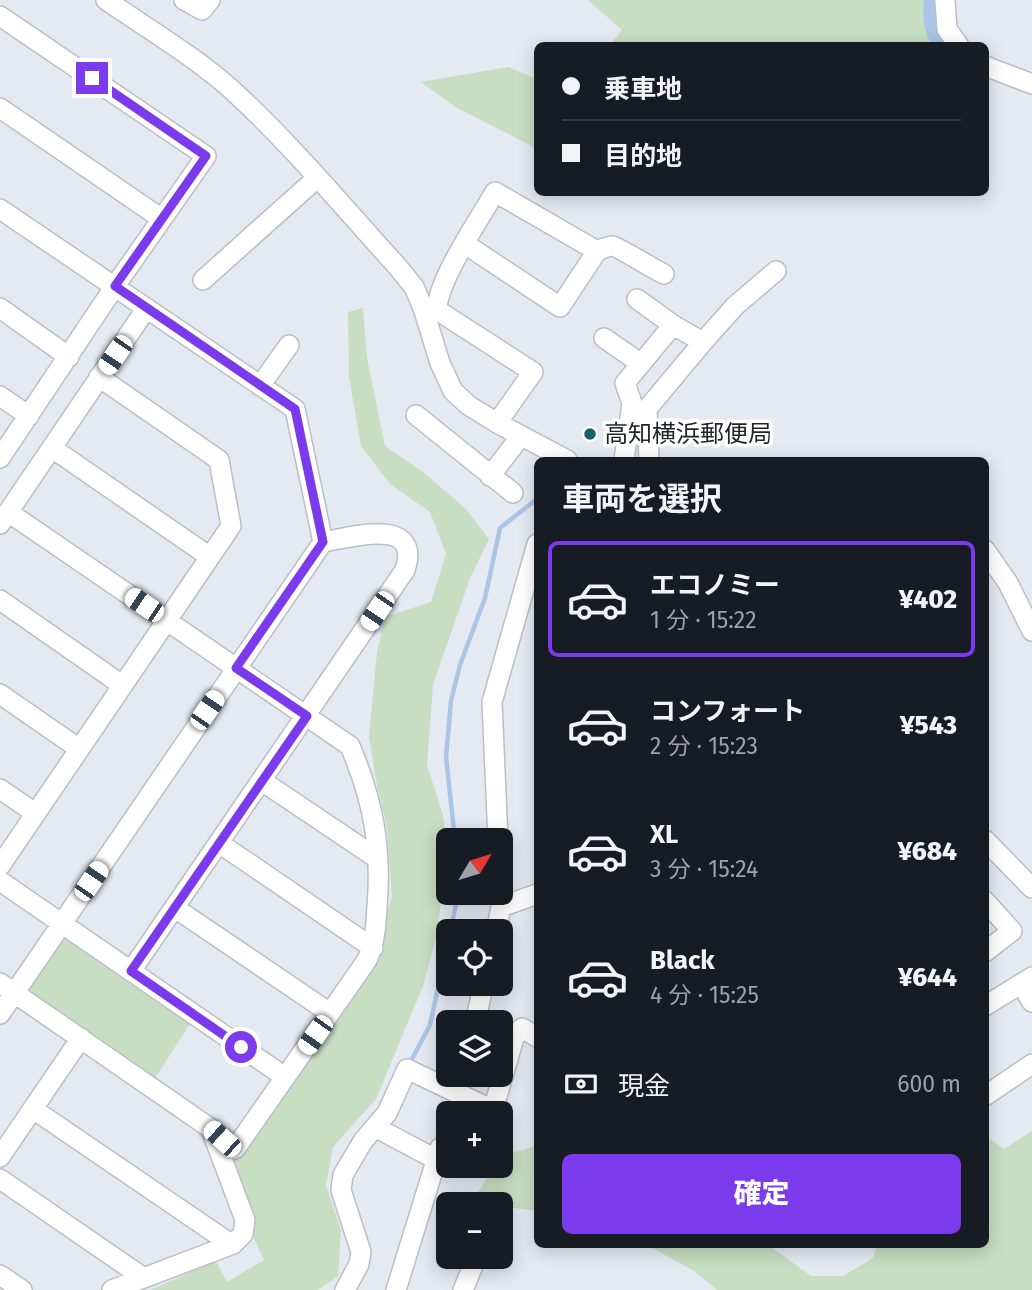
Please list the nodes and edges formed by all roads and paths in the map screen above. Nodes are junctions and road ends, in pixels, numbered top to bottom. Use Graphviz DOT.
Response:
graph roads {
  1 [pos="106,0"];
  2 [pos="184,0"];
  3 [pos="210,0"];
  4 [pos="945,0"];
  5 [pos="0,16"];
  6 [pos="956,42"];
  7 [pos="989,68"];
  8 [pos="1032,84"];
  9 [pos="0,108"];
  10 [pos="317,178"];
  11 [pos="0,209"];
  12 [pos="162,219"];
  13 [pos="465,244"];
  14 [pos="597,251"];
  15 [pos="776,271"];
  16 [pos="664,274"];
  17 [pos="203,280"];
  18 [pos="115,286"];
  19 [pos="637,299"];
  20 [pos="0,308"];
  21 [pos="146,309"];
  22 [pos="430,309"];
  23 [pos="673,325"];
  24 [pos="604,338"];
  25 [pos="703,342"];
  26 [pos="289,345"];
  27 [pos="69,357"];
  28 [pos="640,363"];
  29 [pos="99,377"];
  30 [pos="260,386"];
  31 [pos="0,396"];
  32 [pos="416,415"];
  33 [pos="29,416"];
  34 [pos="496,423"];
  35 [pos="521,436"];
  36 [pos="52,448"];
  37 [pos="561,457"];
  38 [pos="624,457"];
  39 [pos="649,457"];
  40 [pos="0,458"];
  41 [pos="490,475"];
  42 [pos="513,493"];
  43 [pos="4,518"];
  44 [pos="323,542"];
  45 [pos="534,555"];
  46 [pos="989,556"];
  47 [pos="210,557"];
  48 [pos="0,600"];
  49 [pos="167,620"];
  50 [pos="1032,631"];
  51 [pos="236,668"];
  52 [pos="122,684"];
  53 [pos="0,694"];
  54 [pos="307,716"];
  55 [pos="79,748"];
  56 [pos="262,781"];
  57 [pos="0,789"];
  58 [pos="35,813"];
  59 [pos="497,828"];
  60 [pos="219,843"];
  61 [pos="989,844"];
  62 [pos="378,859"];
  63 [pos="0,866"];
  64 [pos="0,881"];
  65 [pos="1032,888"];
  66 [pos="534,894"];
  67 [pos="513,897"];
  68 [pos="989,905"];
  69 [pos="174,908"];
  70 [pos="62,924"];
  71 [pos="373,948"];
  72 [pos="989,948"];
  73 [pos="131,971"];
  74 [pos="1026,980"];
  75 [pos="7,988"];
  76 [pos="1032,1002"];
  77 [pos="989,1003"];
  78 [pos="330,1013"];
  79 [pos="0,1014"];
  80 [pos="534,1035"];
  81 [pos="81,1038"];
  82 [pos="513,1041"];
  83 [pos="1032,1064"];
  84 [pos="285,1077"];
  85 [pos="436,1077"];
  86 [pos="989,1086"];
  87 [pos="460,1087"];
  88 [pos="499,1087"];
  89 [pos="33,1109"];
  90 [pos="374,1127"];
  91 [pos="210,1128"];
  92 [pos="0,1157"];
  93 [pos="0,1179"];
  94 [pos="231,1244"];
  95 [pos="472,1269"];
  96 [pos="0,1275"];
  97 [pos="144,1278"];
  98 [pos="352,1288"];
  99 [pos="22,1290"];
  100 [pos="112,1290"];
  101 [pos="396,1290"];
  102 [pos="463,1290"];
  1 -- 10 [label="street"];
  2 -- 3 [label="street"];
  4 -- 6 [label="street"];
  5 -- 12 [label="street"];
  7 -- 8 [label="street"];
  9 -- 12 [label="street"];
  10 -- 17 [label="street"];
  10 -- 22 [label="street"];
  11 -- 18 [label="street"];
  12 -- 18 [label="street"];
  13 -- 14 [label="street"];
  13 -- 14 [label="street"];
  13 -- 22 [label="street"];
  14 -- 16 [label="street"];
  15 -- 25 [label="street"];
  18 -- 21 [label="street"];
  18 -- 27 [label="street"];
  19 -- 23 [label="street"];
  20 -- 27 [label="street"];
  21 -- 29 [label="street"];
  21 -- 30 [label="street"];
  22 -- 34 [label="street"];
  22 -- 34 [label="street"];
  23 -- 25 [label="street"];
  23 -- 28 [label="street"];
  24 -- 28 [label="street"];
  25 -- 39 [label="street"];
  26 -- 30 [label="street"];
  27 -- 33 [label="street"];
  28 -- 38 [label="street"];
  29 -- 36 [label="street"];
  29 -- 47 [label="street"];
  30 -- 44 [label="street"];
  31 -- 33 [label="street"];
  32 -- 41 [label="street"];
  33 -- 40 [label="street"];
  34 -- 35 [label="street"];
  35 -- 37 [label="street"];
  35 -- 41 [label="street"];
  36 -- 43 [label="street"];
  36 -- 47 [label="street"];
  41 -- 42 [label="street"];
  43 -- 49 [label="street"];
  44 -- 51 [label="street"];
  44 -- 54 [label="street"];
  45 -- 59 [label="street"];
  46 -- 50 [label="street"];
  47 -- 49 [label="street"];
  48 -- 52 [label="street"];
  49 -- 51 [label="street"];
  49 -- 52 [label="street"];
  51 -- 54 [label="street"];
  51 -- 70 [label="street"];
  52 -- 55 [label="street"];
  53 -- 55 [label="street"];
  54 -- 56 [label="street"];
  54 -- 62 [label="street"];
  55 -- 58 [label="street"];
  56 -- 60 [label="street"];
  56 -- 62 [label="street"];
  57 -- 58 [label="street"];
  58 -- 63 [label="street"];
  60 -- 69 [label="street"];
  60 -- 71 [label="street"];
  61 -- 65 [label="street"];
  62 -- 71 [label="street"];
  64 -- 70 [label="street"];
  66 -- 67 [label="street"];
  68 -- 72 [label="street"];
  69 -- 73 [label="street"];
  69 -- 78 [label="street"];
  70 -- 73 [label="street"];
  70 -- 75 [label="street"];
  71 -- 78 [label="street"];
  73 -- 84 [label="street"];
  74 -- 76 [label="street"];
  74 -- 77 [label="street"];
  75 -- 79 [label="street"];
  75 -- 81 [label="street"];
  78 -- 84 [label="street"];
  80 -- 82 [label="street"];
  81 -- 89 [label="street"];
  81 -- 91 [label="street"];
  83 -- 86 [label="street"];
  84 -- 91 [label="street"];
  85 -- 90 [label="street"];
  87 -- 88 [label="street"];
  89 -- 92 [label="street"];
  89 -- 94 [label="street"];
  90 -- 98 [label="street"];
  90 -- 101 [label="street"];
  91 -- 94 [label="street"];
  93 -- 97 [label="street"];
  94 -- 97 [label="street"];
  95 -- 102 [label="street"];
  96 -- 99 [label="street"];
  97 -- 100 [label="street"];
}
